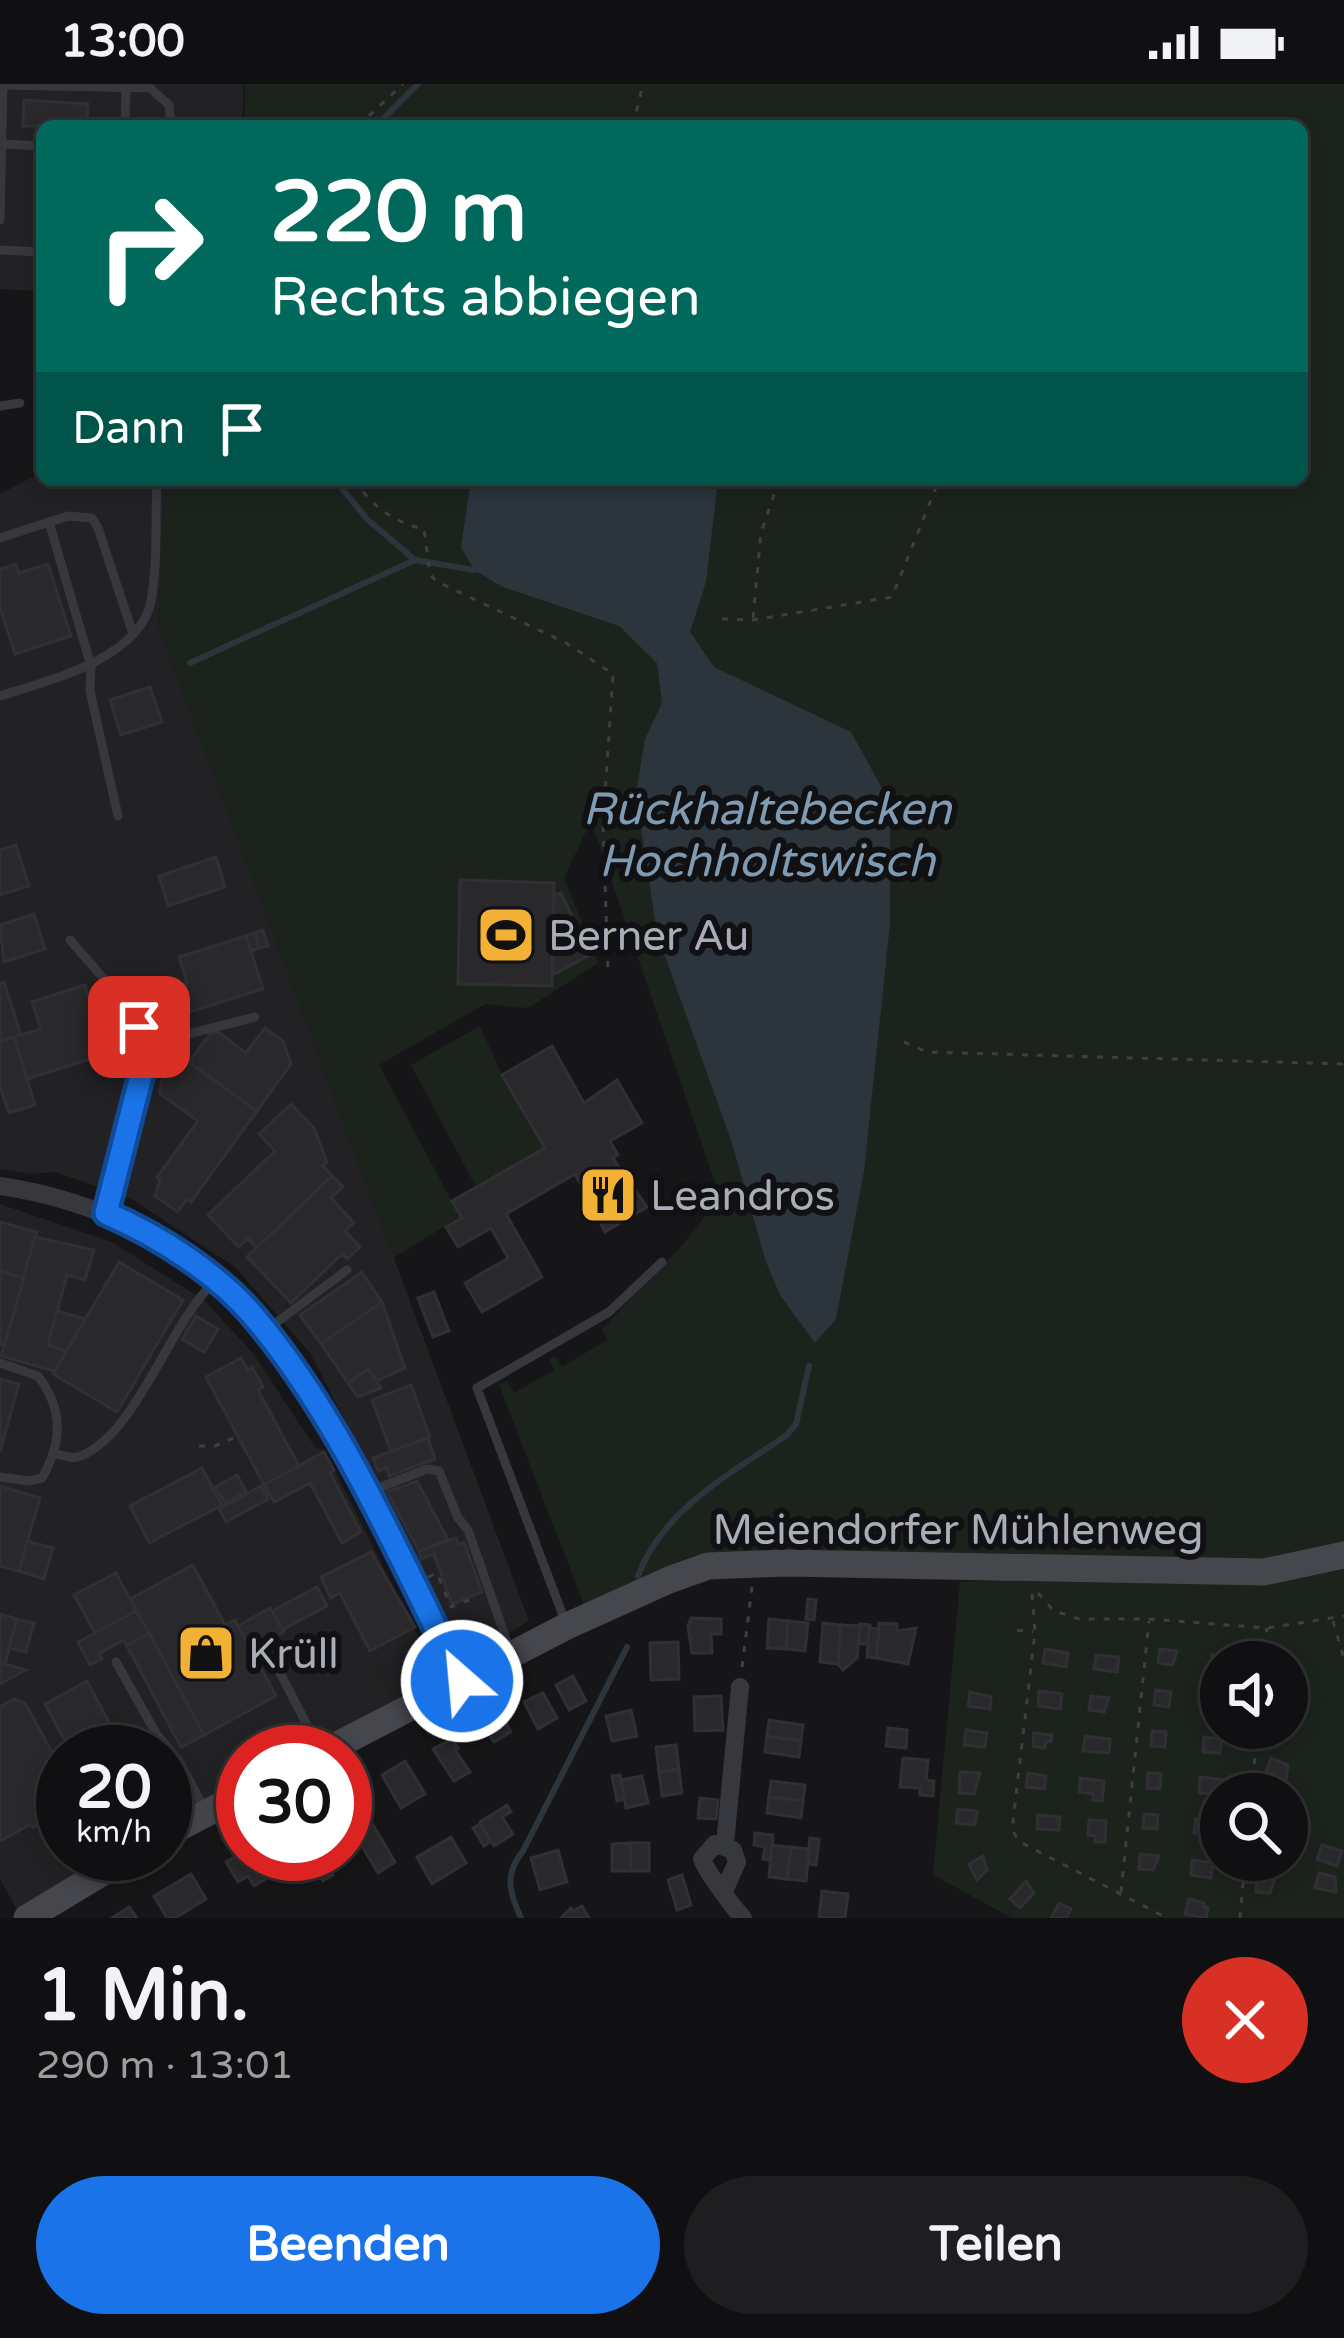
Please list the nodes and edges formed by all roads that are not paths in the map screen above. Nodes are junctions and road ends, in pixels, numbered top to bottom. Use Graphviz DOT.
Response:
graph roads {
  1 [pos="3,85"];
  2 [pos="126,87"];
  3 [pos="125,120"];
  4 [pos="170,120"];
  5 [pos="2,144"];
  6 [pos="36,146"];
  7 [pos="0,220"];
  8 [pos="0,250"];
  9 [pos="36,252"];
  10 [pos="20,403"];
  11 [pos="0,406"];
  12 [pos="157,486"];
  13 [pos="49,522"];
  14 [pos="0,538"];
  15 [pos="133,634"];
  16 [pos="91,666"];
  17 [pos="1,694"];
  18 [pos="118,816"];
  19 [pos="70,940"];
  20 [pos="255,1017"];
  21 [pos="149,1044"];
  22 [pos="0,1186"];
  23 [pos="106,1213"];
  24 [pos="662,1262"];
  25 [pos="347,1270"];
  26 [pos="215,1281"];
  27 [pos="265,1331"];
  28 [pos="0,1363"];
  29 [pos="53,1453"];
  30 [pos="0,1477"];
  31 [pos="365,1493"];
  32 [pos="1344,1556"];
  33 [pos="566,1626"];
  34 [pos="512,1655"];
  35 [pos="116,1661"];
  36 [pos="274,1664"];
  37 [pos="454,1685"];
  38 [pos="740,1687"];
  39 [pos="308,1725"];
  40 [pos="372,1727"];
  41 [pos="468,1728"];
  42 [pos="216,1808"];
  43 [pos="206,1813"];
  44 [pos="192,1821"];
  45 [pos="99,1881"];
  46 [pos="64,1909"];
  47 [pos="27,1918"];
  48 [pos="743,1918"];
  1 -- 2 [label="lane"];
  1 -- 5 [label="lane"];
  2 -- 3 [label="lane"];
  2 -- 4 [label="lane"];
  5 -- 6 [label="lane"];
  5 -- 7 [label="lane"];
  8 -- 9 [label="lane"];
  10 -- 11 [label="lane"];
  12 -- 15 [label="lane"];
  13 -- 14 [label="lane"];
  13 -- 15 [label="lane"];
  13 -- 16 [label="lane"];
  15 -- 16 [label="lane"];
  16 -- 17 [label="lane"];
  16 -- 18 [label="lane"];
  19 -- 21 [label="lane"];
  20 -- 21 [label="lane"];
  21 -- 23 [label="lane"];
  22 -- 23 [label="street"];
  23 -- 26 [label="street"];
  24 -- 33 [label="lane"];
  25 -- 27 [label="lane"];
  26 -- 27 [label="street"];
  26 -- 29 [label="lane"];
  27 -- 31 [label="street"];
  28 -- 29 [label="lane"];
  29 -- 30 [label="lane"];
  31 -- 34 [label="lane"];
  31 -- 37 [label="street"];
  32 -- 33 [label="street, Meiendorfer Mühlenweg"];
  33 -- 34 [label="street, Meiendorfer Mühlenweg"];
  34 -- 37 [label="street, Meiendorfer Mühlenweg"];
  35 -- 43 [label="lane"];
  36 -- 39 [label="lane"];
  37 -- 40 [label="street, Meiendorfer Mühlenweg"];
  37 -- 41 [label="lane"];
  38 -- 48 [label="street"];
  42 -- 43 [label="street"];
  43 -- 44 [label="street"];
  45 -- 46 [label="street"];
  46 -- 47 [label="street"];
}
